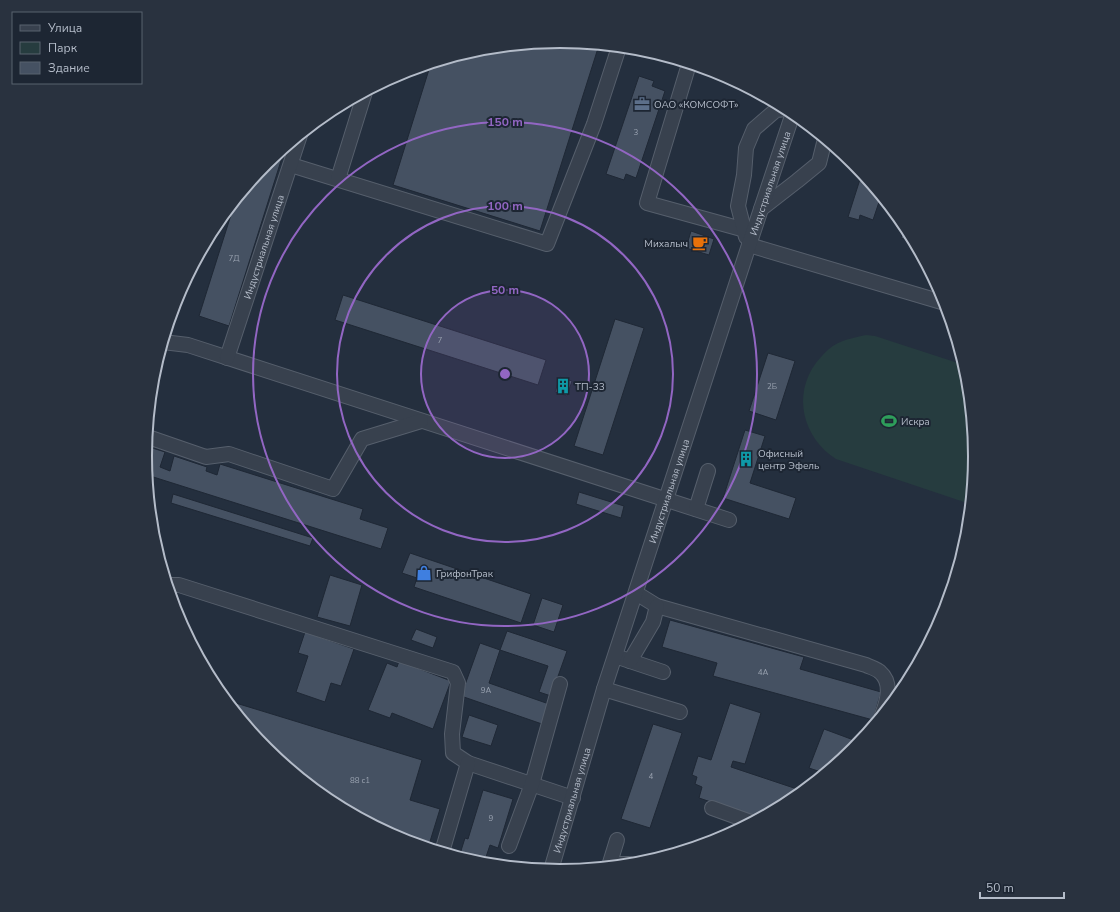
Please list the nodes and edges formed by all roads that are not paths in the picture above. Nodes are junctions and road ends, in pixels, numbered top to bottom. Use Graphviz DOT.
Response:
graph roads {
  1 [pos="617,52"];
  2 [pos="688,69"];
  3 [pos="363,99"];
  4 [pos="776,110"];
  5 [pos="791,120"];
  6 [pos="297,144"];
  7 [pos="823,144"];
  8 [pos="291,165"];
  9 [pos="338,179"];
  10 [pos="761,209"];
  11 [pos="745,230"];
  12 [pos="748,245"];
  13 [pos="937,301"];
  14 [pos="168,343"];
  15 [pos="228,358"];
  16 [pos="421,421"];
  17 [pos="153,439"];
  18 [pos="708,471"];
  19 [pos="666,500"];
  20 [pos="696,509"];
  21 [pos="729,520"];
  22 [pos="173,585"];
  23 [pos="636,593"];
  24 [pos="657,606"];
  25 [pos="615,656"];
  26 [pos="630,661"];
  27 [pos="663,672"];
  28 [pos="560,684"];
  29 [pos="604,690"];
  30 [pos="886,701"];
  31 [pos="680,712"];
  32 [pos="468,763"];
  33 [pos="532,784"];
  34 [pos="573,798"];
  35 [pos="712,808"];
  36 [pos="744,820"];
  37 [pos="616,840"];
  38 [pos="509,846"];
  39 [pos="444,847"];
  40 [pos="610,861"];
  41 [pos="553,864"];
  1 -- 9 [label="street"];
  2 -- 11 [label="street"];
  3 -- 9 [label="street"];
  4 -- 11 [label="street"];
  5 -- 10 [label="street, Индустриальная улица"];
  6 -- 8 [label="street, Индустриальная улица"];
  7 -- 10 [label="street"];
  8 -- 9 [label="street"];
  8 -- 15 [label="street, Индустриальная улица"];
  10 -- 12 [label="street, Индустриальная улица"];
  11 -- 12 [label="street"];
  12 -- 13 [label="street"];
  12 -- 19 [label="street, Индустриальная улица"];
  14 -- 15 [label="street"];
  15 -- 16 [label="street"];
  16 -- 17 [label="street"];
  16 -- 19 [label="street"];
  18 -- 20 [label="street"];
  19 -- 20 [label="street"];
  19 -- 23 [label="street, Индустриальная улица"];
  20 -- 21 [label="street"];
  22 -- 32 [label="street"];
  23 -- 24 [label="street"];
  23 -- 25 [label="street, Индустриальная улица"];
  24 -- 26 [label="street"];
  24 -- 30 [label="street"];
  25 -- 26 [label="street"];
  25 -- 29 [label="street, Индустриальная улица"];
  26 -- 27 [label="street"];
  28 -- 33 [label="street"];
  29 -- 31 [label="street"];
  29 -- 34 [label="street, Индустриальная улица"];
  32 -- 33 [label="street"];
  32 -- 39 [label="street"];
  33 -- 34 [label="street"];
  33 -- 38 [label="street"];
  34 -- 41 [label="street, Индустриальная улица"];
  35 -- 36 [label="street"];
  37 -- 40 [label="street"];
}
